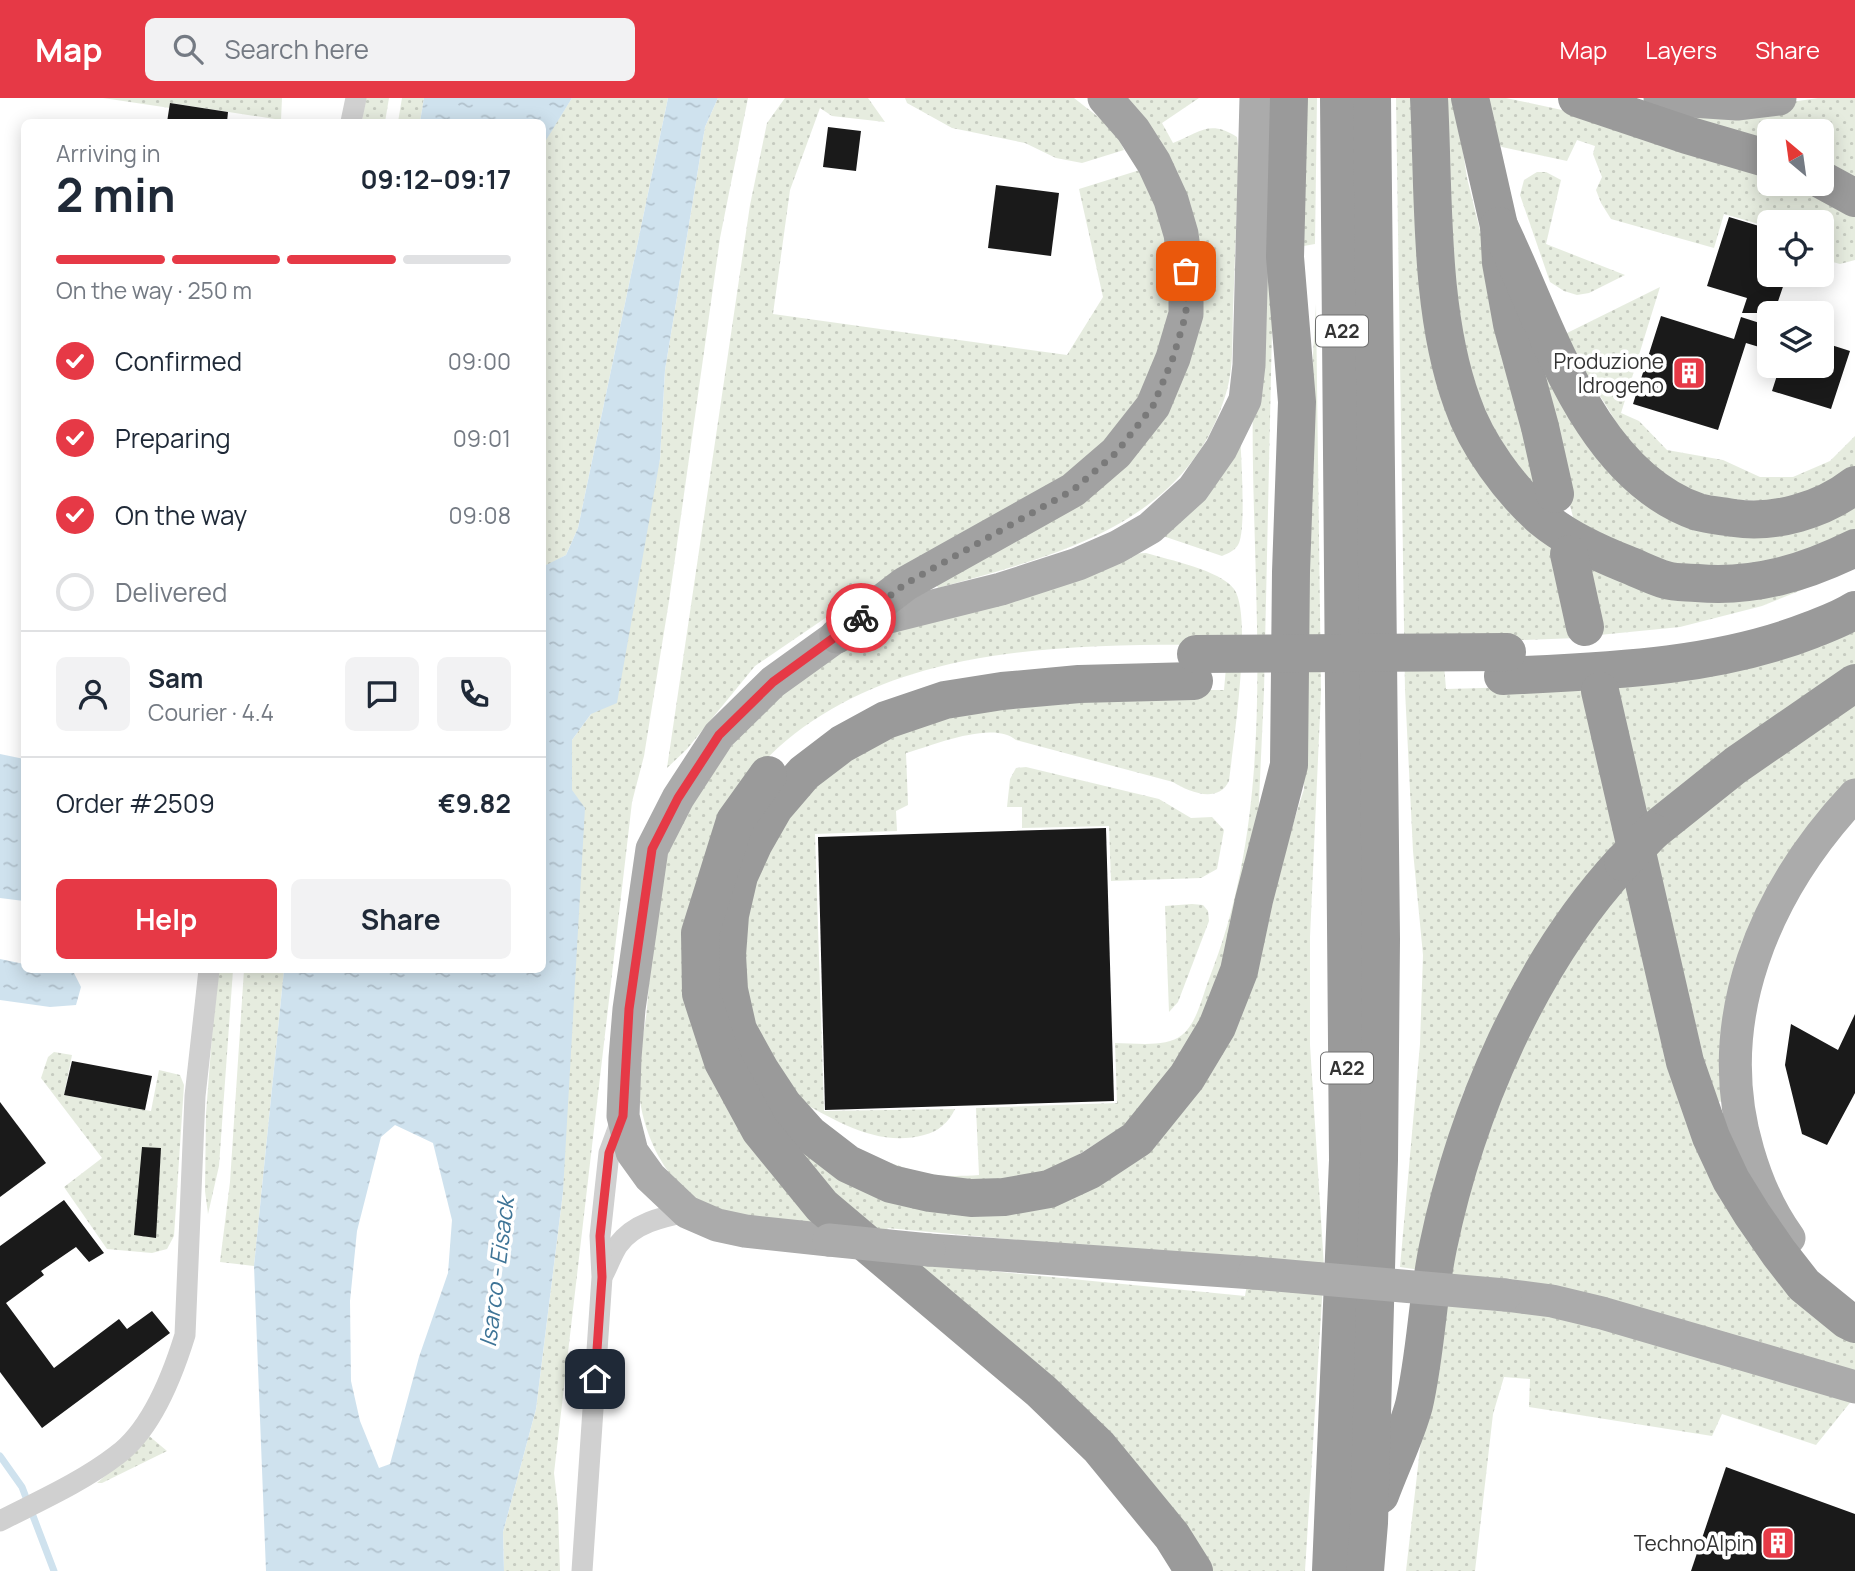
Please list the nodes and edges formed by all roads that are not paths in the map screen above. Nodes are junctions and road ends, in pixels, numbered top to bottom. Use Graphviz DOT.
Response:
graph roads {
  1 [pos="356,98"];
  2 [pos="1105,98"];
  3 [pos="1256,98"];
  4 [pos="1289,98"];
  5 [pos="1339,98"];
  6 [pos="1372,98"];
  7 [pos="1429,98"];
  8 [pos="1470,98"];
  9 [pos="1577,98"];
  10 [pos="1661,98"];
  11 [pos="1779,98"];
  12 [pos="352,119"];
  13 [pos="1757,156"];
  14 [pos="1834,187"];
  15 [pos="1855,198"];
  16 [pos="1499,226"];
  17 [pos="1855,485"];
  18 [pos="1555,494"];
  19 [pos="1855,548"];
  20 [pos="1569,554"];
  21 [pos="1855,581"];
  22 [pos="1855,610"];
  23 [pos="1585,627"];
  24 [pos="837,636"];
  25 [pos="1505,664"];
  26 [pos="1195,668"];
  27 [pos="1855,683"];
  28 [pos="1600,691"];
  29 [pos="1855,795"];
  30 [pos="209,973"];
  31 [pos="623,1116"];
  32 [pos="687,1212"];
  33 [pos="602,1277"];
  34 [pos="1855,1313"];
  35 [pos="1855,1324"];
  36 [pos="1855,1387"];
  37 [pos="0,1521"];
  38 [pos="1369,1523"];
  39 [pos="582,1571"];
  40 [pos="1194,1571"];
  41 [pos="1331,1571"];
  42 [pos="1365,1571"];
  1 -- 12 [label="street"];
  2 -- 24 [label="highway"];
  3 -- 24 [label="main road"];
  4 -- 26 [label="highway"];
  5 -- 41 [label="highway, A22"];
  6 -- 38 [label="highway, A22"];
  7 -- 19 [label="highway"];
  8 -- 16 [label="highway"];
  9 -- 13 [label="highway"];
  10 -- 11 [label="highway"];
  14 -- 15 [label="highway"];
  16 -- 17 [label="highway"];
  16 -- 18 [label="highway"];
  20 -- 23 [label="highway"];
  21 -- 25 [label="highway"];
  22 -- 25 [label="highway"];
  24 -- 31 [label="main road"];
  25 -- 26 [label="highway"];
  26 -- 40 [label="highway"];
  27 -- 38 [label="highway, bridge"];
  28 -- 35 [label="highway"];
  29 -- 34 [label="main road"];
  30 -- 37 [label="street"];
  31 -- 32 [label="main road"];
  31 -- 33 [label="street"];
  32 -- 33 [label="street"];
  32 -- 36 [label="main road, bridge"];
  33 -- 39 [label="street"];
  38 -- 42 [label="highway, A22"];
}
